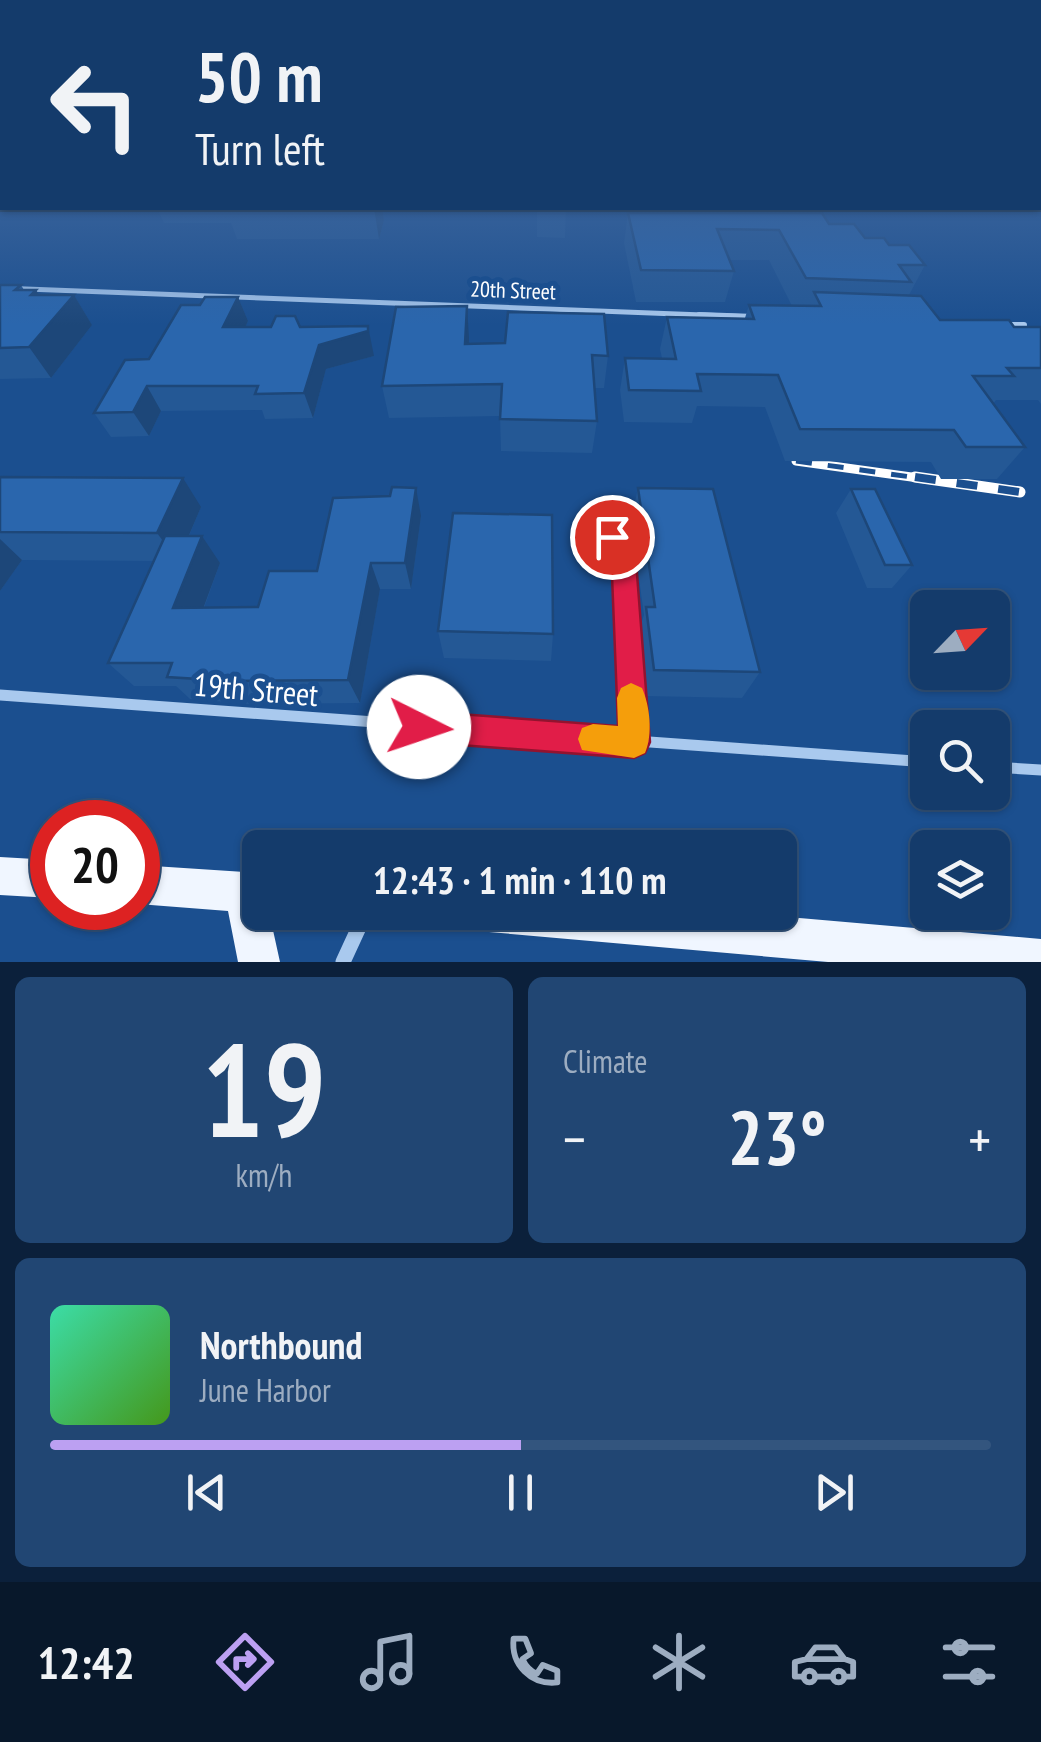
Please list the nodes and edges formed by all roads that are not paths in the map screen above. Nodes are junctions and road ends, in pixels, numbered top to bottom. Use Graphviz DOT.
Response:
graph roads {
  1 [pos="0,288"];
  2 [pos="21,288"];
  3 [pos="11,296"];
  4 [pos="774,318"];
  5 [pos="986,324"];
  6 [pos="1024,325"];
  7 [pos="595,528"];
  8 [pos="0,695"];
  9 [pos="634,742"];
  10 [pos="910,761"];
  11 [pos="1010,768"];
  12 [pos="1041,770"];
  13 [pos="0,876"];
  14 [pos="30,878"];
  15 [pos="160,886"];
  16 [pos="242,891"];
  17 [pos="256,930"];
  18 [pos="358,930"];
  19 [pos="696,930"];
  20 [pos="1041,960"];
  21 [pos="259,962"];
  22 [pos="343,962"];
  1 -- 2 [label="lane, 20th Street"];
  2 -- 3 [label="lane"];
  2 -- 4 [label="lane, 20th Street"];
  5 -- 6 [label="lane"];
  7 -- 9 [label="lane"];
  8 -- 9 [label="lane, 19th Street"];
  9 -- 10 [label="lane, 19th Street"];
  11 -- 12 [label="lane"];
  13 -- 14 [label="main road"];
  15 -- 16 [label="main road"];
  17 -- 21 [label="main road"];
  18 -- 22 [label="street"];
  19 -- 20 [label="main road"];
}
